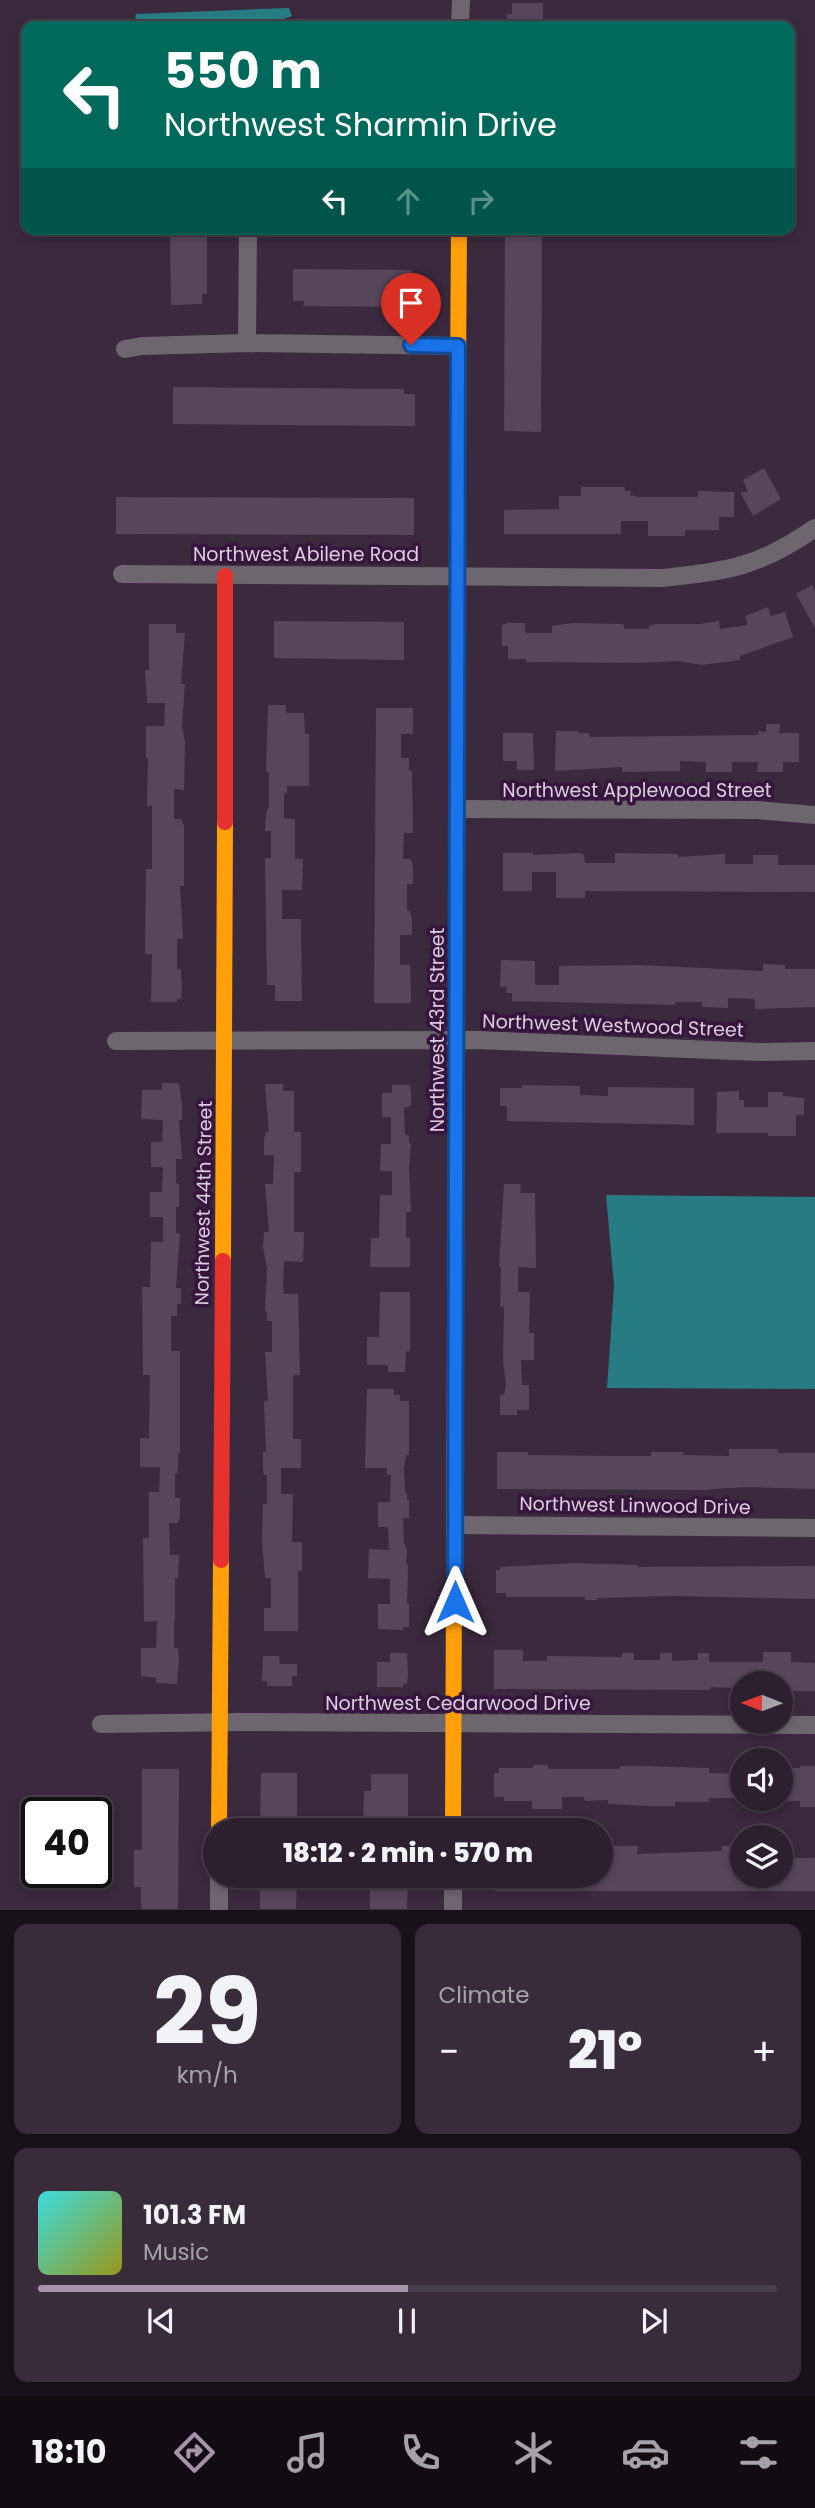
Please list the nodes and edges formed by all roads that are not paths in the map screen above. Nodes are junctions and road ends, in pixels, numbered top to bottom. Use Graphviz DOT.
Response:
graph roads {
  1 [pos="461,0"];
  2 [pos="460,21"];
  3 [pos="248,235"];
  4 [pos="459,235"];
  5 [pos="247,343"];
  6 [pos="458,346"];
  7 [pos="125,349"];
  8 [pos="815,528"];
  9 [pos="122,574"];
  10 [pos="225,576"];
  11 [pos="457,576"];
  12 [pos="458,810"];
  13 [pos="815,815"];
  14 [pos="225,1040"];
  15 [pos="116,1041"];
  16 [pos="458,1041"];
  17 [pos="815,1051"];
  18 [pos="455,1525"];
  19 [pos="815,1528"];
  20 [pos="219,1722"];
  21 [pos="101,1724"];
  22 [pos="454,1724"];
  23 [pos="815,1725"];
  24 [pos="219,1818"];
  25 [pos="453,1818"];
  26 [pos="219,1888"];
  27 [pos="453,1888"];
  28 [pos="219,1909"];
  29 [pos="453,1909"];
  1 -- 2 [label="street"];
  3 -- 5 [label="street"];
  4 -- 6 [label="street, Northwest 43rd Street"];
  5 -- 6 [label="street"];
  5 -- 7 [label="street"];
  6 -- 11 [label="street, Northwest 43rd Street"];
  8 -- 11 [label="street, Northwest Abilene Road"];
  9 -- 10 [label="street, Northwest Abilene Road"];
  10 -- 11 [label="street, Northwest Abilene Road"];
  10 -- 14 [label="street, Northwest 44th Street"];
  11 -- 12 [label="street, Northwest 43rd Street"];
  12 -- 13 [label="street, Northwest Applewood Street"];
  12 -- 16 [label="street, Northwest 43rd Street"];
  14 -- 15 [label="street, Northwest Westwood Street"];
  14 -- 16 [label="street, Northwest Westwood Street"];
  14 -- 20 [label="street, Northwest 44th Street"];
  16 -- 17 [label="street, Northwest Westwood Street"];
  16 -- 18 [label="street, Northwest 43rd Street"];
  18 -- 19 [label="street, Northwest Linwood Drive"];
  18 -- 22 [label="street, Northwest 43rd Street"];
  20 -- 21 [label="street, Northwest Cedarwood Drive"];
  20 -- 22 [label="street, Northwest Cedarwood Drive"];
  20 -- 24 [label="street, Northwest 44th Street"];
  22 -- 23 [label="street, Northwest Cedarwood Drive"];
  22 -- 25 [label="street, Northwest 43rd Street"];
  26 -- 28 [label="street"];
  27 -- 29 [label="street"];
}
